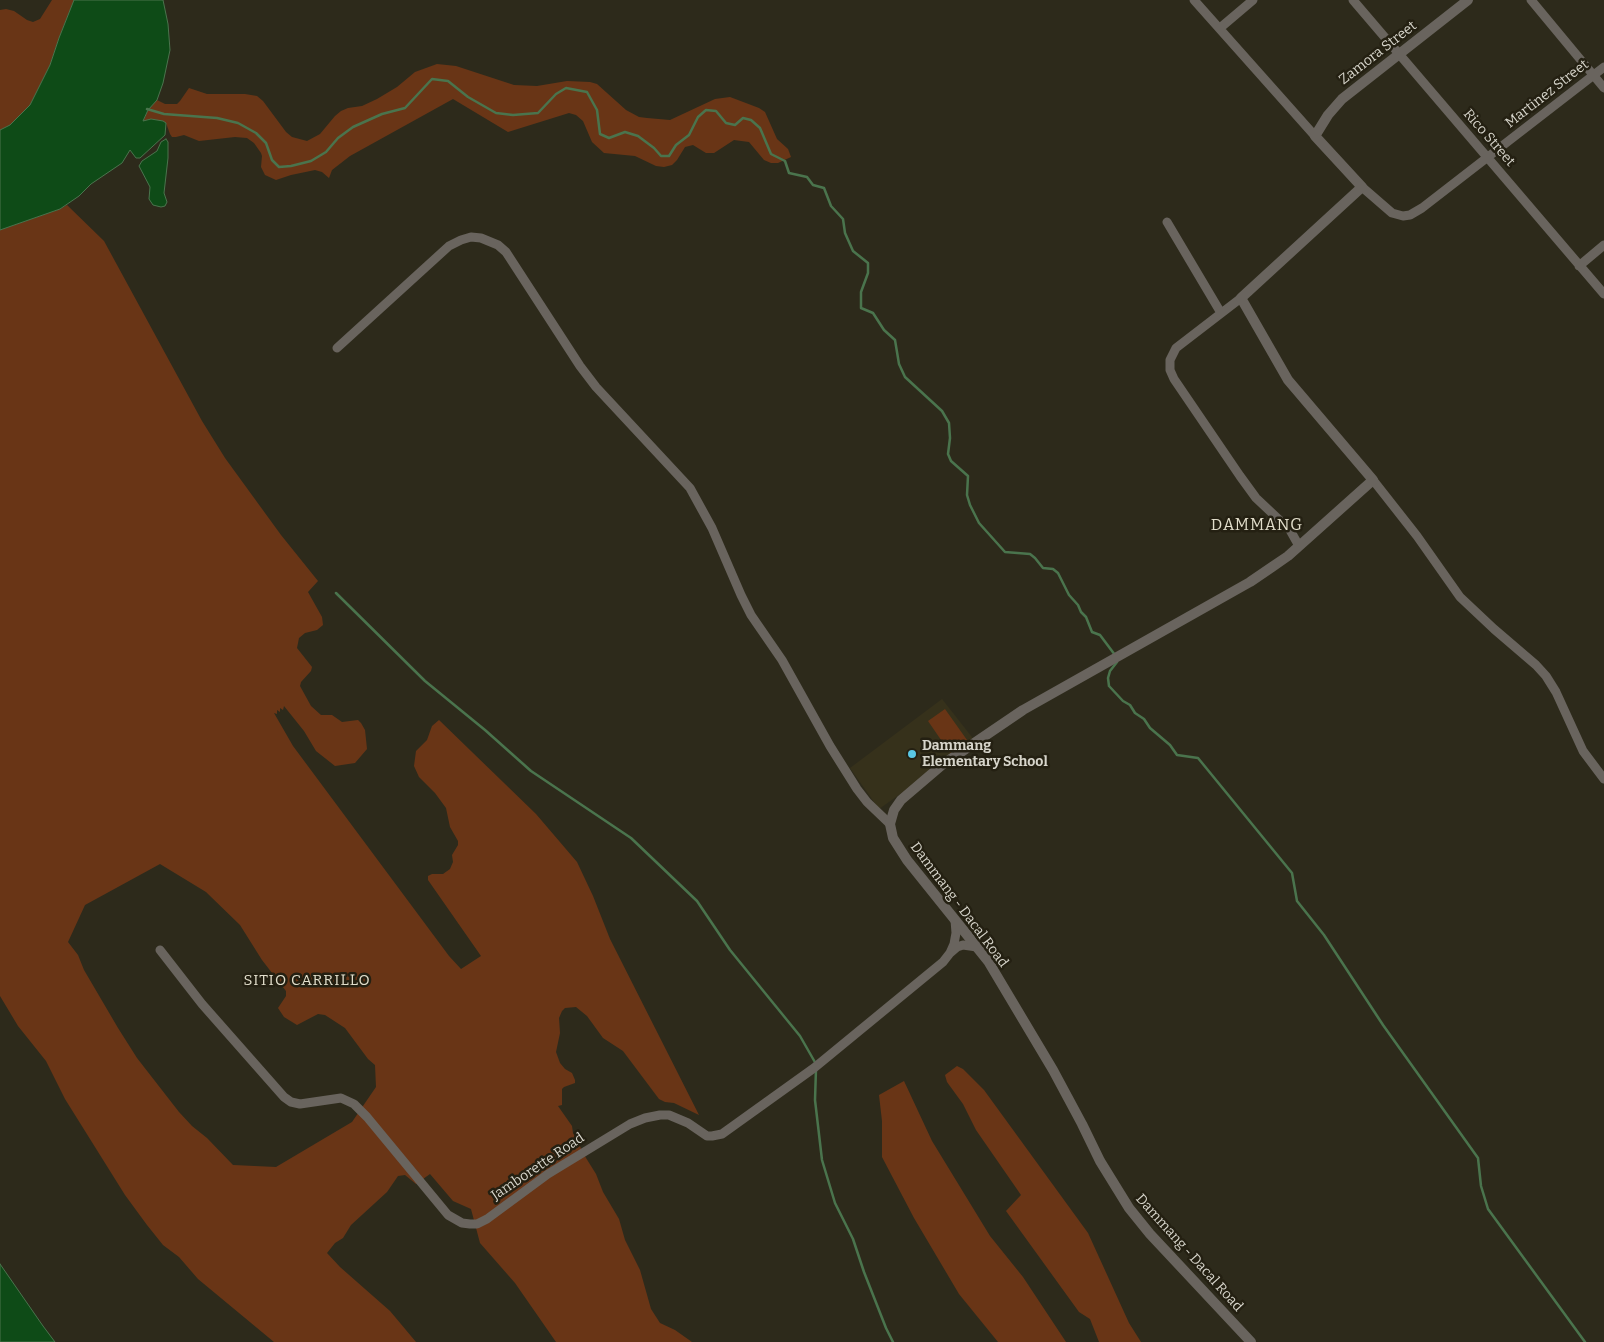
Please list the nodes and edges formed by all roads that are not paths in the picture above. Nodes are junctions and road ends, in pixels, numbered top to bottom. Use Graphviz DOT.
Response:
graph roads {
  1 [pos="1194,0"];
  2 [pos="1254,0"];
  3 [pos="1352,0"];
  4 [pos="1468,0"];
  5 [pos="1531,0"];
  6 [pos="1220,28"];
  7 [pos="1398,54"];
  8 [pos="1604,67"];
  9 [pos="1593,75"];
  10 [pos="1604,88"];
  11 [pos="1314,136"];
  12 [pos="1488,158"];
  13 [pos="1362,188"];
  14 [pos="1167,222"];
  15 [pos="1604,245"];
  16 [pos="1579,266"];
  17 [pos="1604,294"];
  18 [pos="1241,298"];
  19 [pos="1221,314"];
  20 [pos="337,348"];
  21 [pos="1373,480"];
  22 [pos="1299,546"];
  23 [pos="1604,779"];
  24 [pos="890,824"];
  25 [pos="954,920"];
  26 [pos="977,947"];
  27 [pos="160,950"];
  28 [pos="950,953"];
  29 [pos="1250,1342"];
  1 -- 6 [label="street"];
  2 -- 6 [label="street"];
  3 -- 7 [label="street, Rico Street"];
  4 -- 7 [label="street, Zamora Street"];
  5 -- 9 [label="street"];
  6 -- 11 [label="street"];
  7 -- 11 [label="street, Zamora Street"];
  7 -- 12 [label="street, Rico Street"];
  8 -- 9 [label="street, Martinez Street"];
  9 -- 10 [label="street"];
  9 -- 12 [label="street, Martinez Street"];
  11 -- 13 [label="street"];
  12 -- 13 [label="street, Martinez Street"];
  12 -- 16 [label="street, Rico Street"];
  13 -- 18 [label="street"];
  14 -- 19 [label="street"];
  15 -- 16 [label="street"];
  16 -- 17 [label="street, Rico Street"];
  18 -- 19 [label="street"];
  18 -- 21 [label="street"];
  19 -- 22 [label="street"];
  20 -- 24 [label="street"];
  21 -- 22 [label="street"];
  21 -- 23 [label="street"];
  22 -- 24 [label="street"];
  24 -- 25 [label="street, Dammang - Dacal Road"];
  25 -- 26 [label="street, Dammang - Dacal Road"];
  25 -- 28 [label="street"];
  26 -- 28 [label="street"];
  26 -- 29 [label="street, Dammang - Dacal Road"];
  27 -- 28 [label="street, Jamborette Road"];
}
